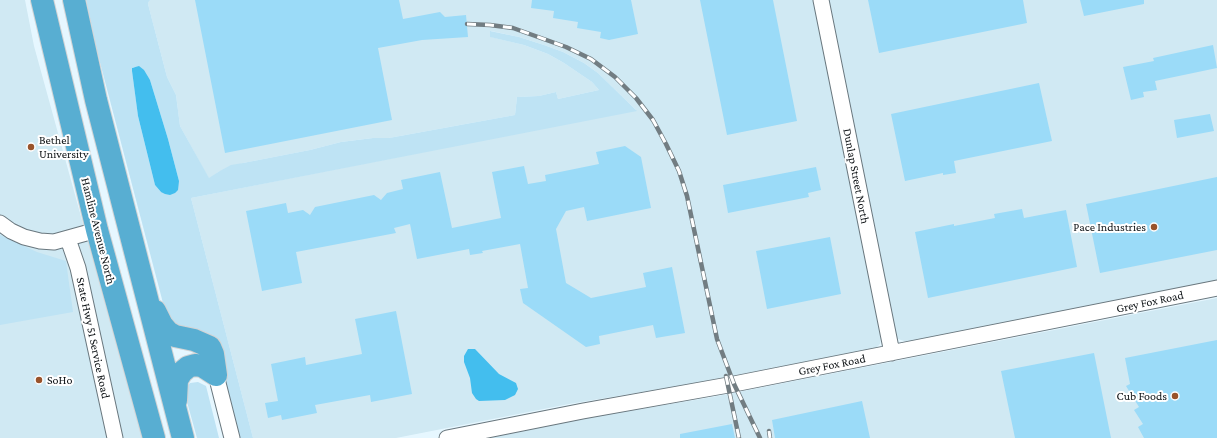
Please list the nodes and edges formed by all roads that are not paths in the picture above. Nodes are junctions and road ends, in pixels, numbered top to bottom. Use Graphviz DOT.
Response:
graph roads {
  1 [pos="42,0"];
  2 [pos="74,0"];
  3 [pos="821,0"];
  4 [pos="0,223"];
  5 [pos="97,230"];
  6 [pos="68,239"];
  7 [pos="142,282"];
  8 [pos="1217,288"];
  9 [pos="892,353"];
  10 [pos="216,375"];
  11 [pos="176,408"];
  12 [pos="115,438"];
  13 [pos="154,438"];
  14 [pos="183,438"];
  15 [pos="232,438"];
  16 [pos="447,438"];
  1 -- 5 [label="highway, Hamline Avenue North"];
  2 -- 7 [label="highway"];
  3 -- 9 [label="street, Dunlap Street North"];
  4 -- 6 [label="street"];
  5 -- 6 [label="street"];
  5 -- 13 [label="highway, Hamline Avenue North"];
  6 -- 12 [label="street, State Hwy 51 Service Road"];
  7 -- 10 [label="highway"];
  7 -- 11 [label="highway"];
  8 -- 9 [label="street, Grey Fox Road"];
  9 -- 16 [label="street, Grey Fox Road"];
  10 -- 11 [label="highway"];
  10 -- 15 [label="street"];
  11 -- 14 [label="highway"];
}
